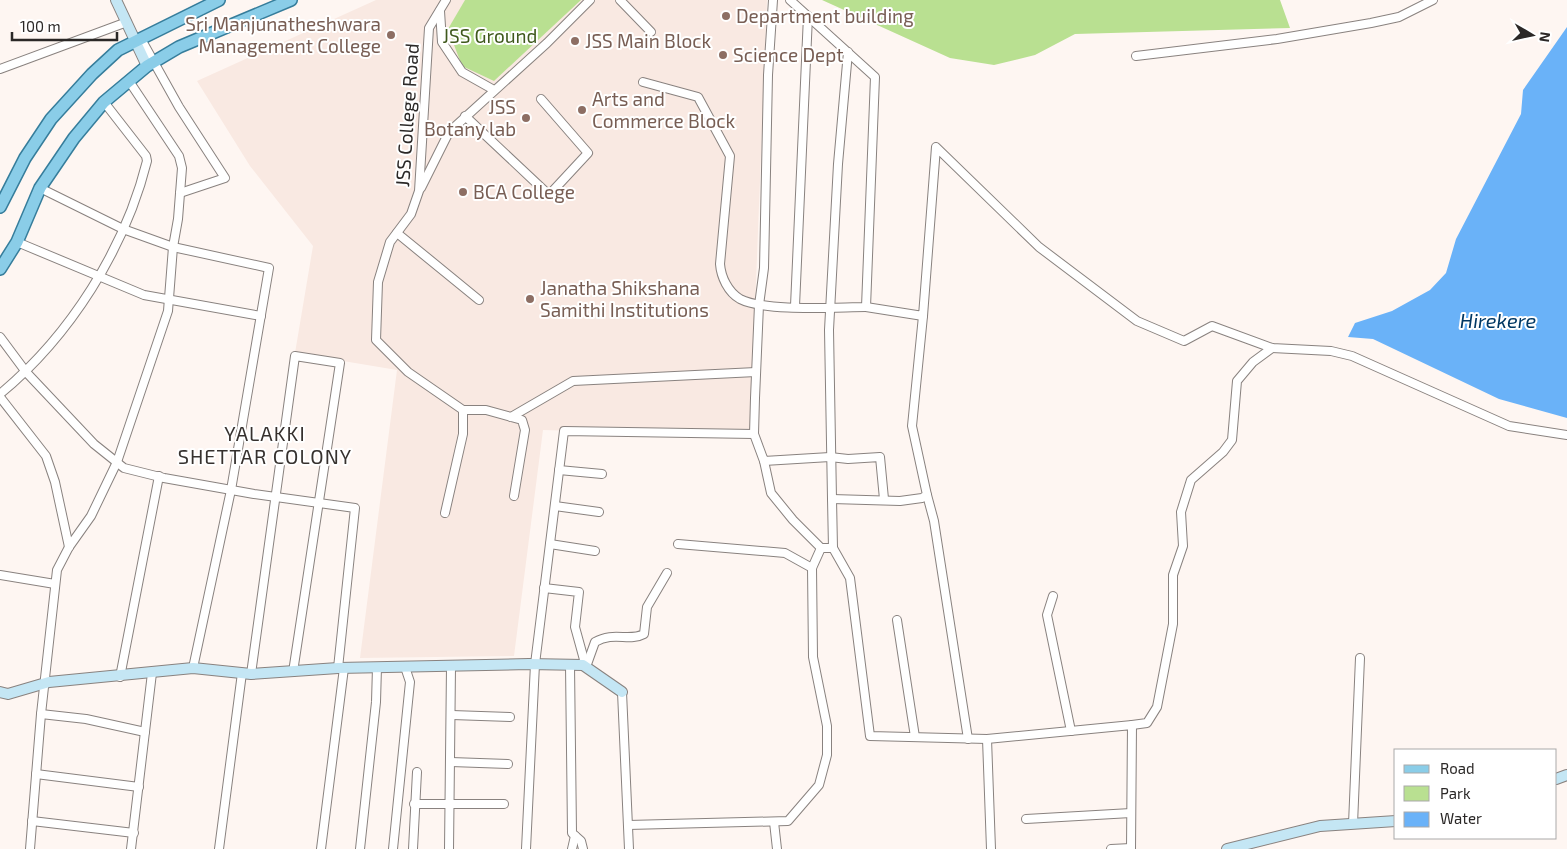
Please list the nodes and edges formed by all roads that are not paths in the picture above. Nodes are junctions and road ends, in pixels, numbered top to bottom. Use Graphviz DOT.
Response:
graph roads {
  1 [pos="116,0"];
  2 [pos="219,0"];
  3 [pos="291,0"];
  4 [pos="446,0"];
  5 [pos="590,0"];
  6 [pos="620,0"];
  7 [pos="773,0"];
  8 [pos="790,0"];
  9 [pos="1432,0"];
  10 [pos="440,11"];
  11 [pos="808,16"];
  12 [pos="127,22"];
  13 [pos="651,32"];
  14 [pos="138,40"];
  15 [pos="848,52"];
  16 [pos="1136,56"];
  17 [pos="150,64"];
  18 [pos="0,70"];
  19 [pos="129,81"];
  20 [pos="643,82"];
  21 [pos="494,90"];
  22 [pos="541,99"];
  23 [pos="104,102"];
  24 [pos="465,116"];
  25 [pos="40,188"];
  26 [pos="419,191"];
  27 [pos="180,193"];
  28 [pos="3,194"];
  29 [pos="0,207"];
  30 [pos="123,229"];
  31 [pos="397,234"];
  32 [pos="17,242"];
  33 [pos="173,247"];
  34 [pos="0,269"];
  35 [pos="97,276"];
  36 [pos="169,299"];
  37 [pos="479,300"];
  38 [pos="759,305"];
  39 [pos="795,306"];
  40 [pos="830,307"];
  41 [pos="866,307"];
  42 [pos="261,316"];
  43 [pos="923,316"];
  44 [pos="0,337"];
  45 [pos="1272,348"];
  46 [pos="26,372"];
  47 [pos="756,372"];
  48 [pos="0,395"];
  49 [pos="463,410"];
  50 [pos="511,417"];
  51 [pos="754,434"];
  52 [pos="1567,435"];
  53 [pos="830,456"];
  54 [pos="764,461"];
  55 [pos="116,462"];
  56 [pos="559,470"];
  57 [pos="602,474"];
  58 [pos="159,476"];
  59 [pos="230,490"];
  60 [pos="927,495"];
  61 [pos="514,496"];
  62 [pos="277,498"];
  63 [pos="832,499"];
  64 [pos="884,499"];
  65 [pos="320,502"];
  66 [pos="555,506"];
  67 [pos="600,512"];
  68 [pos="445,513"];
  69 [pos="550,544"];
  70 [pos="678,544"];
  71 [pos="69,547"];
  72 [pos="820,548"];
  73 [pos="833,548"];
  74 [pos="595,551"];
  75 [pos="812,568"];
  76 [pos="667,573"];
  77 [pos="0,575"];
  78 [pos="55,584"];
  79 [pos="544,588"];
  80 [pos="1053,596"];
  81 [pos="897,620"];
  82 [pos="1360,658"];
  83 [pos="535,664"];
  84 [pos="570,665"];
  85 [pos="405,667"];
  86 [pos="451,667"];
  87 [pos="586,667"];
  88 [pos="193,668"];
  89 [pos="341,668"];
  90 [pos="376,668"];
  91 [pos="293,672"];
  92 [pos="152,673"];
  93 [pos="247,674"];
  94 [pos="120,677"];
  95 [pos="44,684"];
  96 [pos="0,692"];
  97 [pos="622,692"];
  98 [pos="41,714"];
  99 [pos="452,715"];
  100 [pos="510,717"];
  101 [pos="1132,725"];
  102 [pos="1071,731"];
  103 [pos="145,732"];
  104 [pos="915,737"];
  105 [pos="968,739"];
  106 [pos="987,739"];
  107 [pos="451,762"];
  108 [pos="508,764"];
  109 [pos="417,772"];
  110 [pos="36,774"];
  111 [pos="139,787"];
  112 [pos="414,804"];
  113 [pos="450,804"];
  114 [pos="504,804"];
  115 [pos="1131,813"];
  116 [pos="1026,819"];
  117 [pos="32,821"];
  118 [pos="774,822"];
  119 [pos="1394,822"];
  120 [pos="1352,824"];
  121 [pos="628,825"];
  122 [pos="134,834"];
  123 [pos="575,836"];
  124 [pos="1131,848"];
  125 [pos="30,849"];
  126 [pos="131,849"];
  127 [pos="218,849"];
  128 [pos="321,849"];
  129 [pos="360,849"];
  130 [pos="393,849"];
  131 [pos="413,849"];
  132 [pos="449,849"];
  133 [pos="526,849"];
  134 [pos="572,849"];
  135 [pos="583,849"];
  136 [pos="629,849"];
  137 [pos="777,849"];
  138 [pos="991,849"];
  139 [pos="1111,849"];
  140 [pos="1227,849"];
  1 -- 12 [label="street"];
  2 -- 14 [label="main road"];
  3 -- 17 [label="main road"];
  4 -- 10 [label="street, JSS College Road"];
  5 -- 21 [label="street"];
  6 -- 13 [label="street"];
  7 -- 38 [label="street"];
  8 -- 11 [label="street"];
  9 -- 16 [label="street"];
  10 -- 21 [label="street"];
  10 -- 26 [label="street, JSS College Road"];
  11 -- 15 [label="street"];
  11 -- 39 [label="street"];
  12 -- 14 [label="street"];
  12 -- 18 [label="street"];
  14 -- 17 [label="street"];
  14 -- 28 [label="main road"];
  15 -- 40 [label="street"];
  15 -- 41 [label="street"];
  17 -- 19 [label="main road"];
  17 -- 27 [label="street"];
  19 -- 23 [label="main road"];
  19 -- 27 [label="street"];
  20 -- 38 [label="street"];
  21 -- 24 [label="street"];
  22 -- 24 [label="street"];
  23 -- 25 [label="main road"];
  23 -- 30 [label="street"];
  24 -- 26 [label="street"];
  25 -- 30 [label="street"];
  25 -- 32 [label="main road"];
  26 -- 31 [label="street, JSS College Road"];
  27 -- 33 [label="street"];
  28 -- 29 [label="main road"];
  30 -- 33 [label="street"];
  30 -- 35 [label="street"];
  31 -- 37 [label="street"];
  31 -- 49 [label="street, JSS College Road"];
  32 -- 34 [label="main road"];
  32 -- 35 [label="street"];
  33 -- 36 [label="street"];
  33 -- 42 [label="street"];
  35 -- 36 [label="street"];
  35 -- 46 [label="street"];
  36 -- 42 [label="street"];
  36 -- 55 [label="street"];
  38 -- 39 [label="street"];
  38 -- 47 [label="street"];
  39 -- 40 [label="street"];
  40 -- 41 [label="street"];
  40 -- 53 [label="street"];
  41 -- 43 [label="street"];
  42 -- 59 [label="street"];
  43 -- 45 [label="street"];
  43 -- 60 [label="street"];
  44 -- 46 [label="street"];
  45 -- 52 [label="street"];
  45 -- 101 [label="street"];
  46 -- 48 [label="street"];
  46 -- 55 [label="street"];
  47 -- 50 [label="street"];
  47 -- 51 [label="street"];
  48 -- 71 [label="street"];
  49 -- 50 [label="street"];
  49 -- 68 [label="street"];
  50 -- 61 [label="street"];
  51 -- 54 [label="street"];
  51 -- 56 [label="street"];
  53 -- 54 [label="street"];
  53 -- 63 [label="street"];
  53 -- 64 [label="street"];
  54 -- 72 [label="street"];
  55 -- 58 [label="street"];
  55 -- 71 [label="street"];
  56 -- 57 [label="street"];
  56 -- 66 [label="street"];
  58 -- 59 [label="street"];
  58 -- 94 [label="street"];
  59 -- 62 [label="street"];
  59 -- 88 [label="street"];
  60 -- 64 [label="street"];
  60 -- 105 [label="street"];
  62 -- 65 [label="street"];
  62 -- 65 [label="street"];
  62 -- 93 [label="street"];
  63 -- 64 [label="street"];
  63 -- 73 [label="street"];
  65 -- 89 [label="street"];
  65 -- 91 [label="street"];
  66 -- 67 [label="street"];
  66 -- 69 [label="street"];
  69 -- 74 [label="street"];
  69 -- 79 [label="street"];
  70 -- 75 [label="street"];
  71 -- 78 [label="street"];
  72 -- 73 [label="street"];
  72 -- 75 [label="street"];
  73 -- 104 [label="street"];
  75 -- 118 [label="street"];
  76 -- 87 [label="street"];
  77 -- 78 [label="street"];
  78 -- 95 [label="street"];
  79 -- 83 [label="street"];
  79 -- 87 [label="street"];
  80 -- 102 [label="street"];
  81 -- 104 [label="street"];
  82 -- 120 [label="street"];
  83 -- 84 [label="street"];
  83 -- 86 [label="street"];
  83 -- 133 [label="street"];
  84 -- 87 [label="street"];
  84 -- 123 [label="street"];
  85 -- 86 [label="street"];
  85 -- 90 [label="street"];
  85 -- 130 [label="street"];
  86 -- 99 [label="street"];
  87 -- 97 [label="street"];
  88 -- 92 [label="street"];
  88 -- 93 [label="street"];
  89 -- 90 [label="street"];
  89 -- 91 [label="street"];
  89 -- 128 [label="street"];
  90 -- 129 [label="street"];
  91 -- 93 [label="street"];
  92 -- 94 [label="street"];
  92 -- 103 [label="street"];
  93 -- 127 [label="street"];
  94 -- 95 [label="street"];
  95 -- 96 [label="street"];
  95 -- 98 [label="street"];
  97 -- 121 [label="street"];
  98 -- 103 [label="street"];
  98 -- 110 [label="street"];
  99 -- 100 [label="street"];
  99 -- 107 [label="street"];
  101 -- 102 [label="street"];
  101 -- 115 [label="street"];
  102 -- 106 [label="street"];
  103 -- 111 [label="street"];
  104 -- 105 [label="street"];
  105 -- 106 [label="street"];
  106 -- 138 [label="street"];
  107 -- 108 [label="street"];
  107 -- 113 [label="street"];
  109 -- 112 [label="street"];
  110 -- 111 [label="street"];
  110 -- 117 [label="street"];
  111 -- 122 [label="street"];
  112 -- 113 [label="street"];
  112 -- 131 [label="street"];
  113 -- 114 [label="street"];
  113 -- 132 [label="street"];
  115 -- 116 [label="street"];
  115 -- 124 [label="street"];
  117 -- 122 [label="street"];
  117 -- 125 [label="street"];
  118 -- 121 [label="street"];
  118 -- 137 [label="street"];
  119 -- 120 [label="street"];
  120 -- 140 [label="street"];
  121 -- 136 [label="street"];
  122 -- 126 [label="street"];
  123 -- 134 [label="street"];
  123 -- 135 [label="street"];
  124 -- 139 [label="street"];
}
